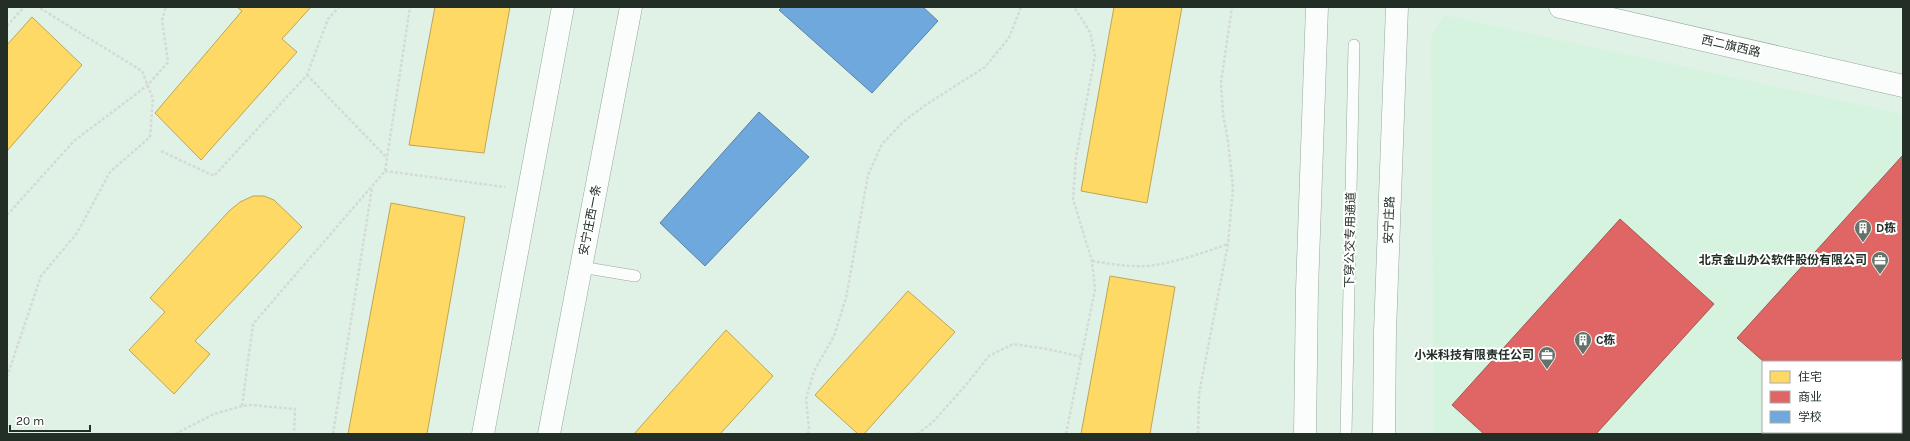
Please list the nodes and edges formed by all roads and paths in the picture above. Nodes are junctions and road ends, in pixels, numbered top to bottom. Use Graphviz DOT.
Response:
graph roads {
  1 [pos="24,7"];
  2 [pos="38,7"];
  3 [pos="166,7"];
  4 [pos="339,7"];
  5 [pos="410,7"];
  6 [pos="563,7"];
  7 [pos="631,7"];
  8 [pos="1020,7"];
  9 [pos="1074,7"];
  10 [pos="1232,7"];
  11 [pos="1317,7"];
  12 [pos="1397,7"];
  13 [pos="1560,7"];
  14 [pos="7,26"];
  15 [pos="1354,45"];
  16 [pos="307,75"];
  17 [pos="148,85"];
  18 [pos="1903,86"];
  19 [pos="161,151"];
  20 [pos="387,158"];
  21 [pos="385,171"];
  22 [pos="372,186"];
  23 [pos="528,190"];
  24 [pos="7,215"];
  25 [pos="1228,244"];
  26 [pos="1092,261"];
  27 [pos="581,267"];
  28 [pos="635,276"];
  29 [pos="1082,357"];
  30 [pos="7,377"];
  31 [pos="242,406"];
  32 [pos="175,434"];
  33 [pos="294,434"];
  34 [pos="333,434"];
  35 [pos="483,434"];
  36 [pos="549,434"];
  37 [pos="808,434"];
  38 [pos="917,434"];
  39 [pos="1066,434"];
  40 [pos="1198,434"];
  41 [pos="1305,434"];
  42 [pos="1346,434"];
  43 [pos="1384,434"];
  1 -- 14 [label="path"];
  2 -- 17 [label="path"];
  3 -- 17 [label="path"];
  4 -- 16 [label="path"];
  5 -- 20 [label="path"];
  6 -- 23 [label="street"];
  7 -- 27 [label="street, 安宁庄西一条"];
  8 -- 37 [label="path"];
  9 -- 26 [label="path"];
  10 -- 25 [label="path"];
  11 -- 41 [label="street"];
  12 -- 43 [label="street, 安宁庄路"];
  13 -- 18 [label="street, 西二旗西路"];
  15 -- 42 [label="lane, 下穿公交专用通道"];
  16 -- 19 [label="path"];
  16 -- 20 [label="path"];
  17 -- 24 [label="path"];
  17 -- 30 [label="path"];
  20 -- 21 [label="path"];
  21 -- 22 [label="path"];
  21 -- 23 [label="path"];
  22 -- 31 [label="path"];
  22 -- 34 [label="path"];
  23 -- 35 [label="street"];
  25 -- 26 [label="path"];
  25 -- 40 [label="path"];
  26 -- 29 [label="path"];
  27 -- 28 [label="lane"];
  27 -- 36 [label="street, 安宁庄西一条"];
  29 -- 38 [label="path"];
  29 -- 39 [label="path"];
  31 -- 32 [label="path"];
  31 -- 33 [label="path"];
}
